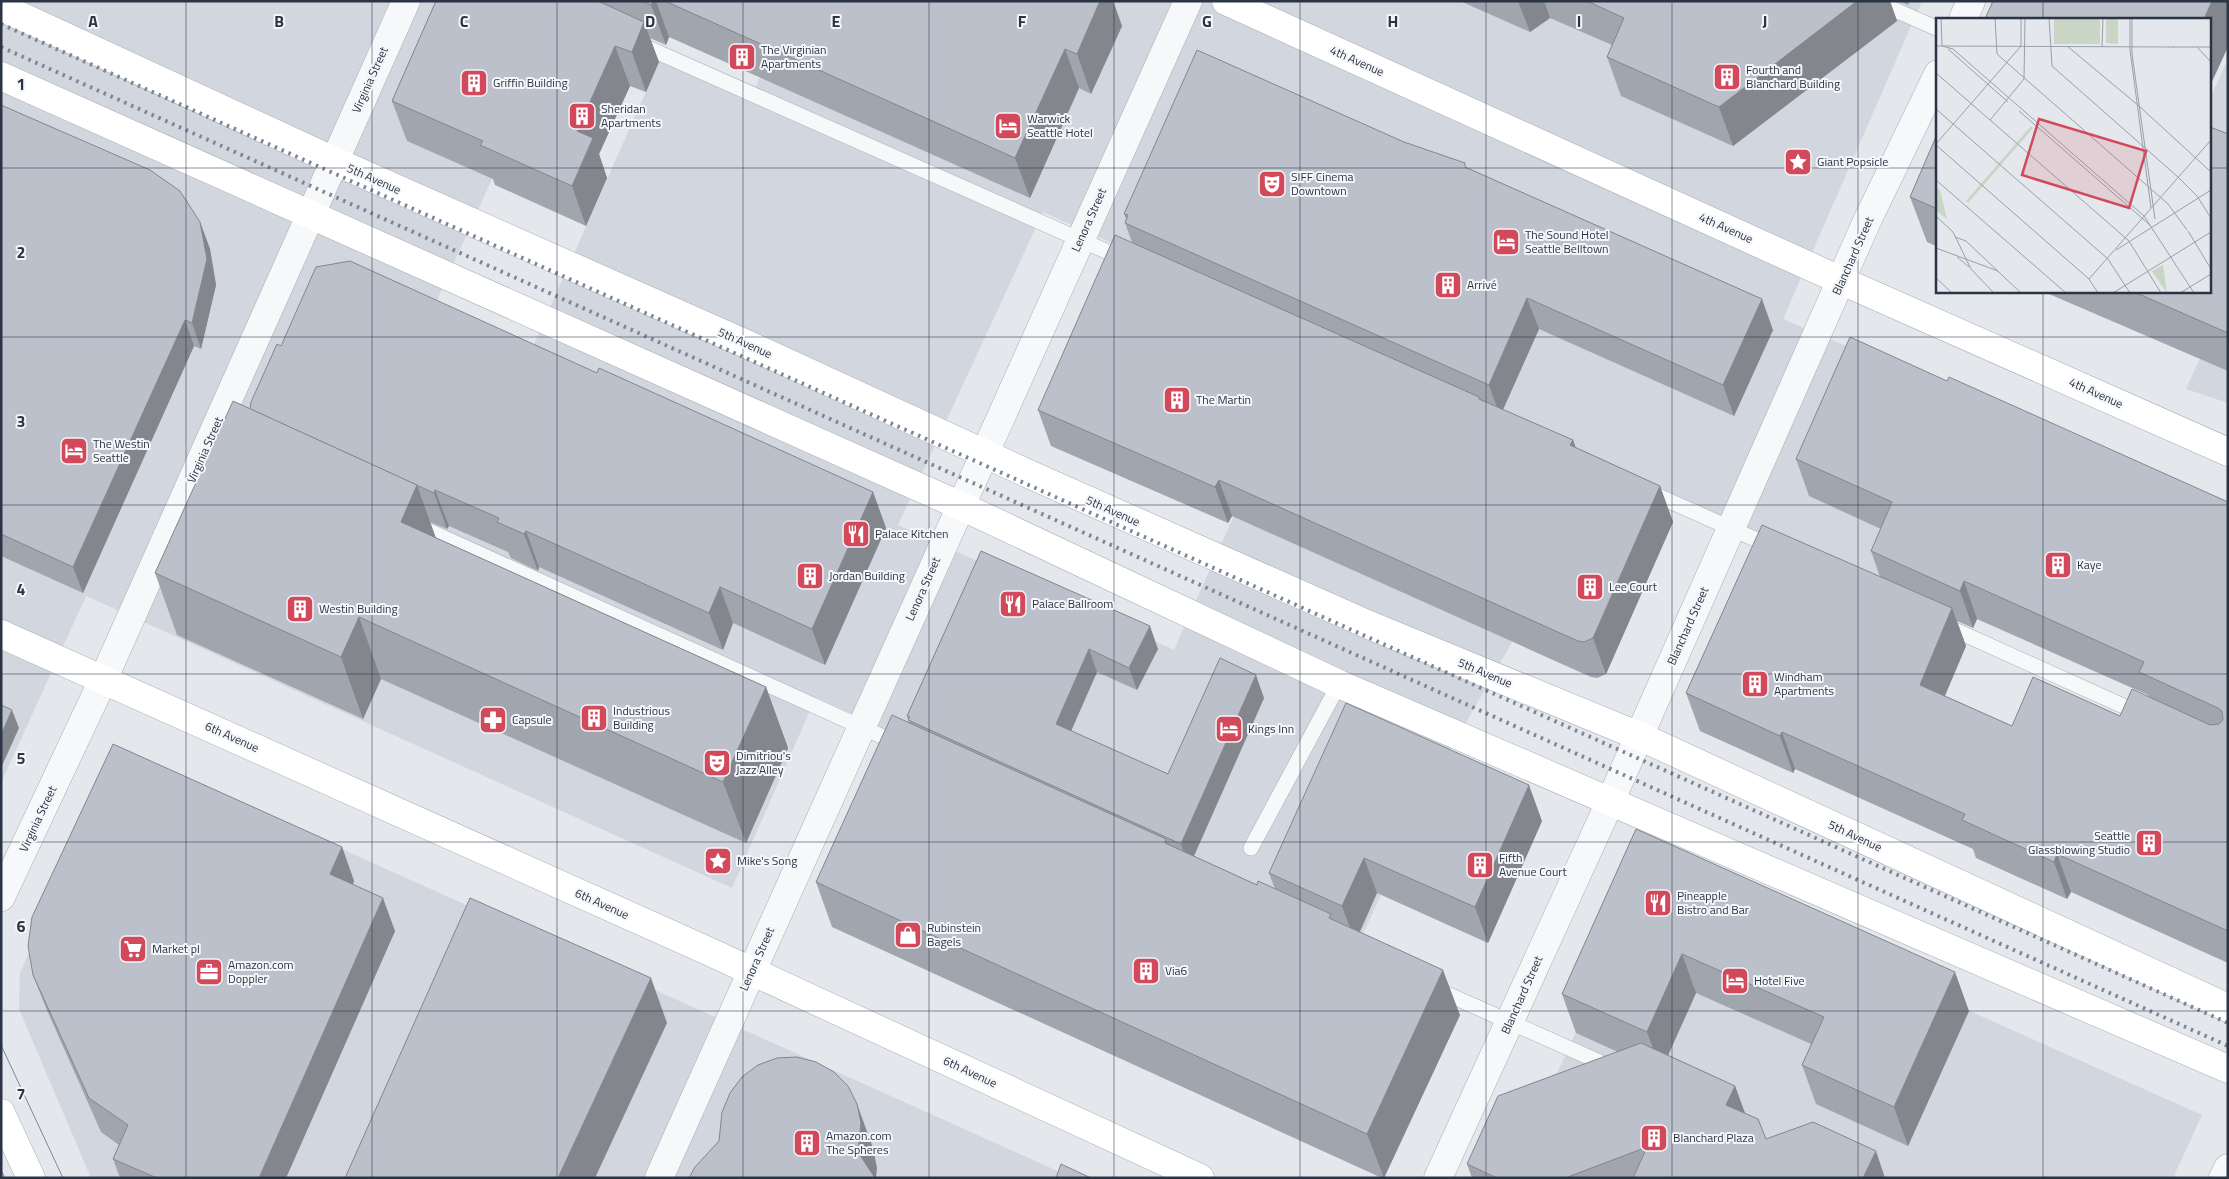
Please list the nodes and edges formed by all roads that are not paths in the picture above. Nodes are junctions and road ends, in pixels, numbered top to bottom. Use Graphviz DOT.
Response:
graph roads {
  1 [pos="406,1"];
  2 [pos="1188,1"];
  3 [pos="1226,1"];
  4 [pos="1875,1"];
  5 [pos="1971,1"];
  6 [pos="1,8"];
  7 [pos="1963,18"];
  8 [pos="1936,28"];
  9 [pos="625,37"];
  10 [pos="1,76"];
  11 [pos="1936,78"];
  12 [pos="334,161"];
  13 [pos="310,214"];
  14 [pos="1080,240"];
  15 [pos="1143,268"];
  16 [pos="1842,281"];
  17 [pos="2228,452"];
  18 [pos="984,454"];
  19 [pos="1633,484"];
  20 [pos="961,506"];
  21 [pos="401,519"];
  22 [pos="1731,528"];
  23 [pos="1786,553"];
  24 [pos="1930,619"];
  25 [pos="1,634"];
  26 [pos="103,680"];
  27 [pos="1339,684"];
  28 [pos="2156,721"];
  29 [pos="862,727"];
  30 [pos="1639,736"];
  31 [pos="915,752"];
  32 [pos="1610,802"];
  33 [pos="1251,848"];
  34 [pos="1,897"];
  35 [pos="752,971"];
  36 [pos="1426,984"];
  37 [pos="2228,1008"];
  38 [pos="1510,1022"];
  39 [pos="2228,1069"];
  40 [pos="1627,1075"];
  41 [pos="1,1113"];
  42 [pos="2228,1168"];
  43 [pos="32,1178"];
  44 [pos="659,1178"];
  45 [pos="1200,1178"];
  46 [pos="1438,1178"];
  47 [pos="2223,1178"];
  1 -- 12 [label="street, Virginia Street"];
  2 -- 14 [label="street, Lenora Street"];
  3 -- 16 [label="main road, 4th Avenue"];
  4 -- 8 [label="lane"];
  5 -- 7 [label="street"];
  6 -- 12 [label="main road, 5th Avenue"];
  9 -- 14 [label="lane"];
  10 -- 13 [label="main road"];
  11 -- 16 [label="street, Blanchard Street"];
  12 -- 13 [label="street, Virginia Street"];
  12 -- 18 [label="main road, 5th Avenue"];
  13 -- 20 [label="main road"];
  13 -- 26 [label="street, Virginia Street"];
  14 -- 15 [label="lane"];
  14 -- 18 [label="street, Lenora Street"];
  16 -- 17 [label="main road, 4th Avenue"];
  16 -- 22 [label="street, Blanchard Street"];
  18 -- 20 [label="street, Lenora Street"];
  18 -- 30 [label="main road, 5th Avenue"];
  19 -- 22 [label="lane"];
  20 -- 27 [label="main road"];
  20 -- 29 [label="street, Lenora Street"];
  21 -- 29 [label="lane"];
  22 -- 23 [label="lane"];
  22 -- 30 [label="street, Blanchard Street"];
  24 -- 28 [label="lane"];
  25 -- 26 [label="main road, 6th Avenue"];
  26 -- 34 [label="street, Virginia Street"];
  26 -- 35 [label="main road, 6th Avenue"];
  27 -- 32 [label="main road"];
  27 -- 33 [label="lane"];
  29 -- 31 [label="lane"];
  29 -- 35 [label="street, Lenora Street"];
  30 -- 32 [label="street, Blanchard Street"];
  30 -- 37 [label="main road, 5th Avenue"];
  32 -- 38 [label="street, Blanchard Street"];
  32 -- 39 [label="main road"];
  35 -- 44 [label="street, Lenora Street"];
  35 -- 45 [label="main road, 6th Avenue"];
  36 -- 38 [label="lane"];
  38 -- 40 [label="lane"];
  38 -- 46 [label="street, Blanchard Street"];
  41 -- 43 [label="main road"];
  42 -- 47 [label="street"];
}
